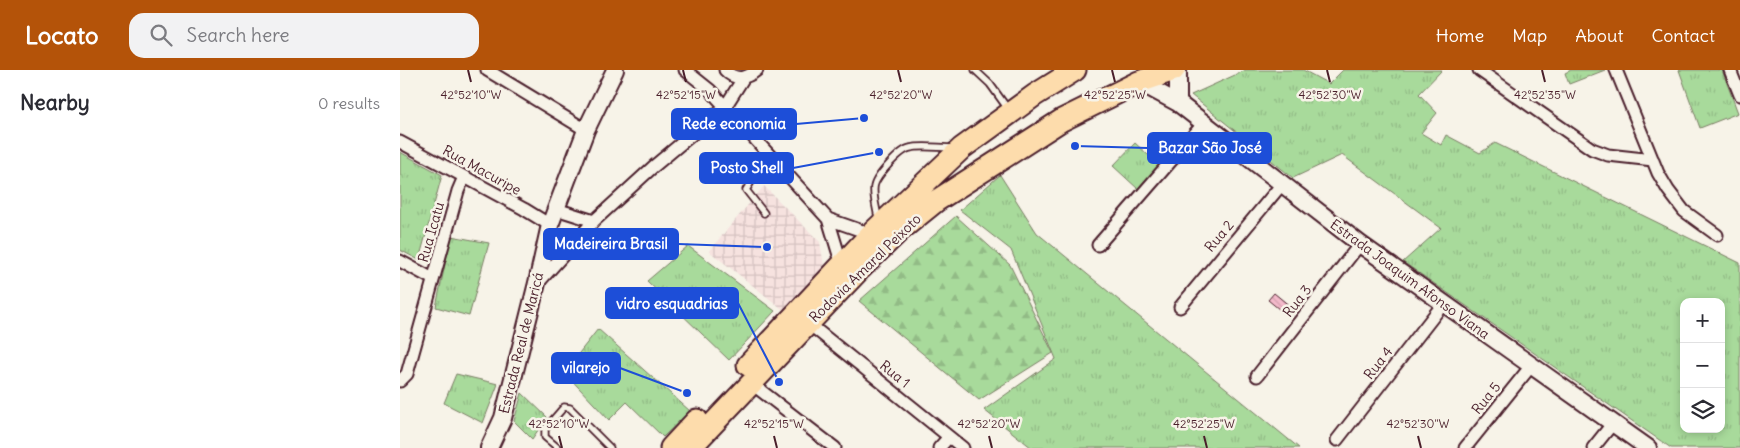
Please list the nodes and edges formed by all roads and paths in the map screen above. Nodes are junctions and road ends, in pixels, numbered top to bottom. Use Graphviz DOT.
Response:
graph roads {
  1 [pos="487,70"];
  2 [pos="615,70"];
  3 [pos="686,70"];
  4 [pos="724,70"];
  5 [pos="757,70"];
  6 [pos="976,70"];
  7 [pos="1075,70"];
  8 [pos="1087,70"];
  9 [pos="1174,70"];
  10 [pos="1178,70"];
  11 [pos="1480,70"];
  12 [pos="1616,70"];
  13 [pos="1730,70"];
  14 [pos="1146,76"];
  15 [pos="744,77"];
  16 [pos="1740,95"];
  17 [pos="1178,103"];
  18 [pos="725,107"];
  19 [pos="1015,109"];
  20 [pos="1204,123"];
  21 [pos="586,130"];
  22 [pos="400,142"];
  23 [pos="962,148"];
  24 [pos="769,154"];
  25 [pos="1653,160"];
  26 [pos="464,177"];
  27 [pos="1282,184"];
  28 [pos="556,209"];
  29 [pos="764,213"];
  30 [pos="828,219"];
  31 [pos="594,221"];
  32 [pos="550,225"];
  33 [pos="875,230"];
  34 [pos="1718,235"];
  35 [pos="1360,244"];
  36 [pos="1098,245"];
  37 [pos="400,261"];
  38 [pos="842,265"];
  39 [pos="433,279"];
  40 [pos="537,283"];
  41 [pos="1443,304"];
  42 [pos="1180,307"];
  43 [pos="808,323"];
  44 [pos="1531,366"];
  45 [pos="1257,376"];
  46 [pos="400,381"];
  47 [pos="751,383"];
  48 [pos="1613,423"];
  49 [pos="949,437"];
  50 [pos="1337,440"];
  51 [pos="489,448"];
  52 [pos="558,448"];
  53 [pos="610,448"];
  54 [pos="671,448"];
  55 [pos="690,448"];
  56 [pos="835,448"];
  57 [pos="939,448"];
  58 [pos="963,448"];
  59 [pos="1465,448"];
  60 [pos="1593,448"];
  61 [pos="1648,448"];
  1 -- 21 [label="street"];
  2 -- 21 [label="street, Estrada Real de Maricá"];
  3 -- 18 [label="street"];
  4 -- 15 [label="street"];
  5 -- 15 [label="street"];
  6 -- 19 [label="lane"];
  7 -- 19 [label="highway, Rodovia Amaral Peixoto"];
  8 -- 19 [label="highway"];
  9 -- 14 [label="highway"];
  10 -- 17 [label="street"];
  11 -- 25 [label="street"];
  12 -- 25 [label="street"];
  13 -- 16 [label="street"];
  14 -- 17 [label="street, Estrada Joaquim Afonso Viana"];
  14 -- 43 [label="highway, Rodovia Amaral Peixoto"];
  15 -- 18 [label="street"];
  17 -- 20 [label="street, Estrada Joaquim Afonso Viana"];
  18 -- 24 [label="street"];
  18 -- 31 [label="street"];
  19 -- 23 [label="highway, Rodovia Amaral Peixoto"];
  20 -- 27 [label="street, Estrada Joaquim Afonso Viana"];
  20 -- 36 [label="street"];
  21 -- 28 [label="street, Estrada Real de Maricá"];
  22 -- 26 [label="street, Rua Macuripe"];
  23 -- 33 [label="highway, Rodovia Amaral Peixoto"];
  23 -- 33 [label="lane"];
  24 -- 29 [label="lane"];
  24 -- 30 [label="street"];
  25 -- 34 [label="street"];
  26 -- 32 [label="street, Rua Macuripe"];
  26 -- 39 [label="street, Rua Icatu"];
  27 -- 35 [label="street, Estrada Joaquim Afonso Viana"];
  27 -- 42 [label="street, Rua 2"];
  28 -- 31 [label="street"];
  28 -- 32 [label="street, Estrada Real de Maricá"];
  30 -- 33 [label="street"];
  30 -- 38 [label="street"];
  31 -- 40 [label="street"];
  32 -- 40 [label="street, Estrada Real de Maricá"];
  33 -- 38 [label="highway, Rodovia Amaral Peixoto"];
  35 -- 41 [label="street, Estrada Joaquim Afonso Viana"];
  35 -- 45 [label="street, Rua 3"];
  37 -- 39 [label="street"];
  38 -- 54 [label="highway, Rodovia Amaral Peixoto"];
  39 -- 46 [label="street, Rua Icatu"];
  40 -- 51 [label="street, Estrada Real de Maricá"];
  41 -- 44 [label="street, Estrada Joaquim Afonso Viana"];
  41 -- 50 [label="street, Rua 4"];
  43 -- 47 [label="highway, Rodovia Amaral Peixoto"];
  43 -- 49 [label="street, Rua 1"];
  44 -- 48 [label="street, Estrada Joaquim Afonso Viana"];
  44 -- 59 [label="street, Rua 5"];
  47 -- 55 [label="highway, Rodovia Amaral Peixoto"];
  47 -- 56 [label="street"];
  48 -- 60 [label="street"];
  48 -- 61 [label="street, Estrada Joaquim Afonso Viana"];
  49 -- 57 [label="street"];
  49 -- 58 [label="street, Rua 1"];
  52 -- 53 [label="lane"];
}
